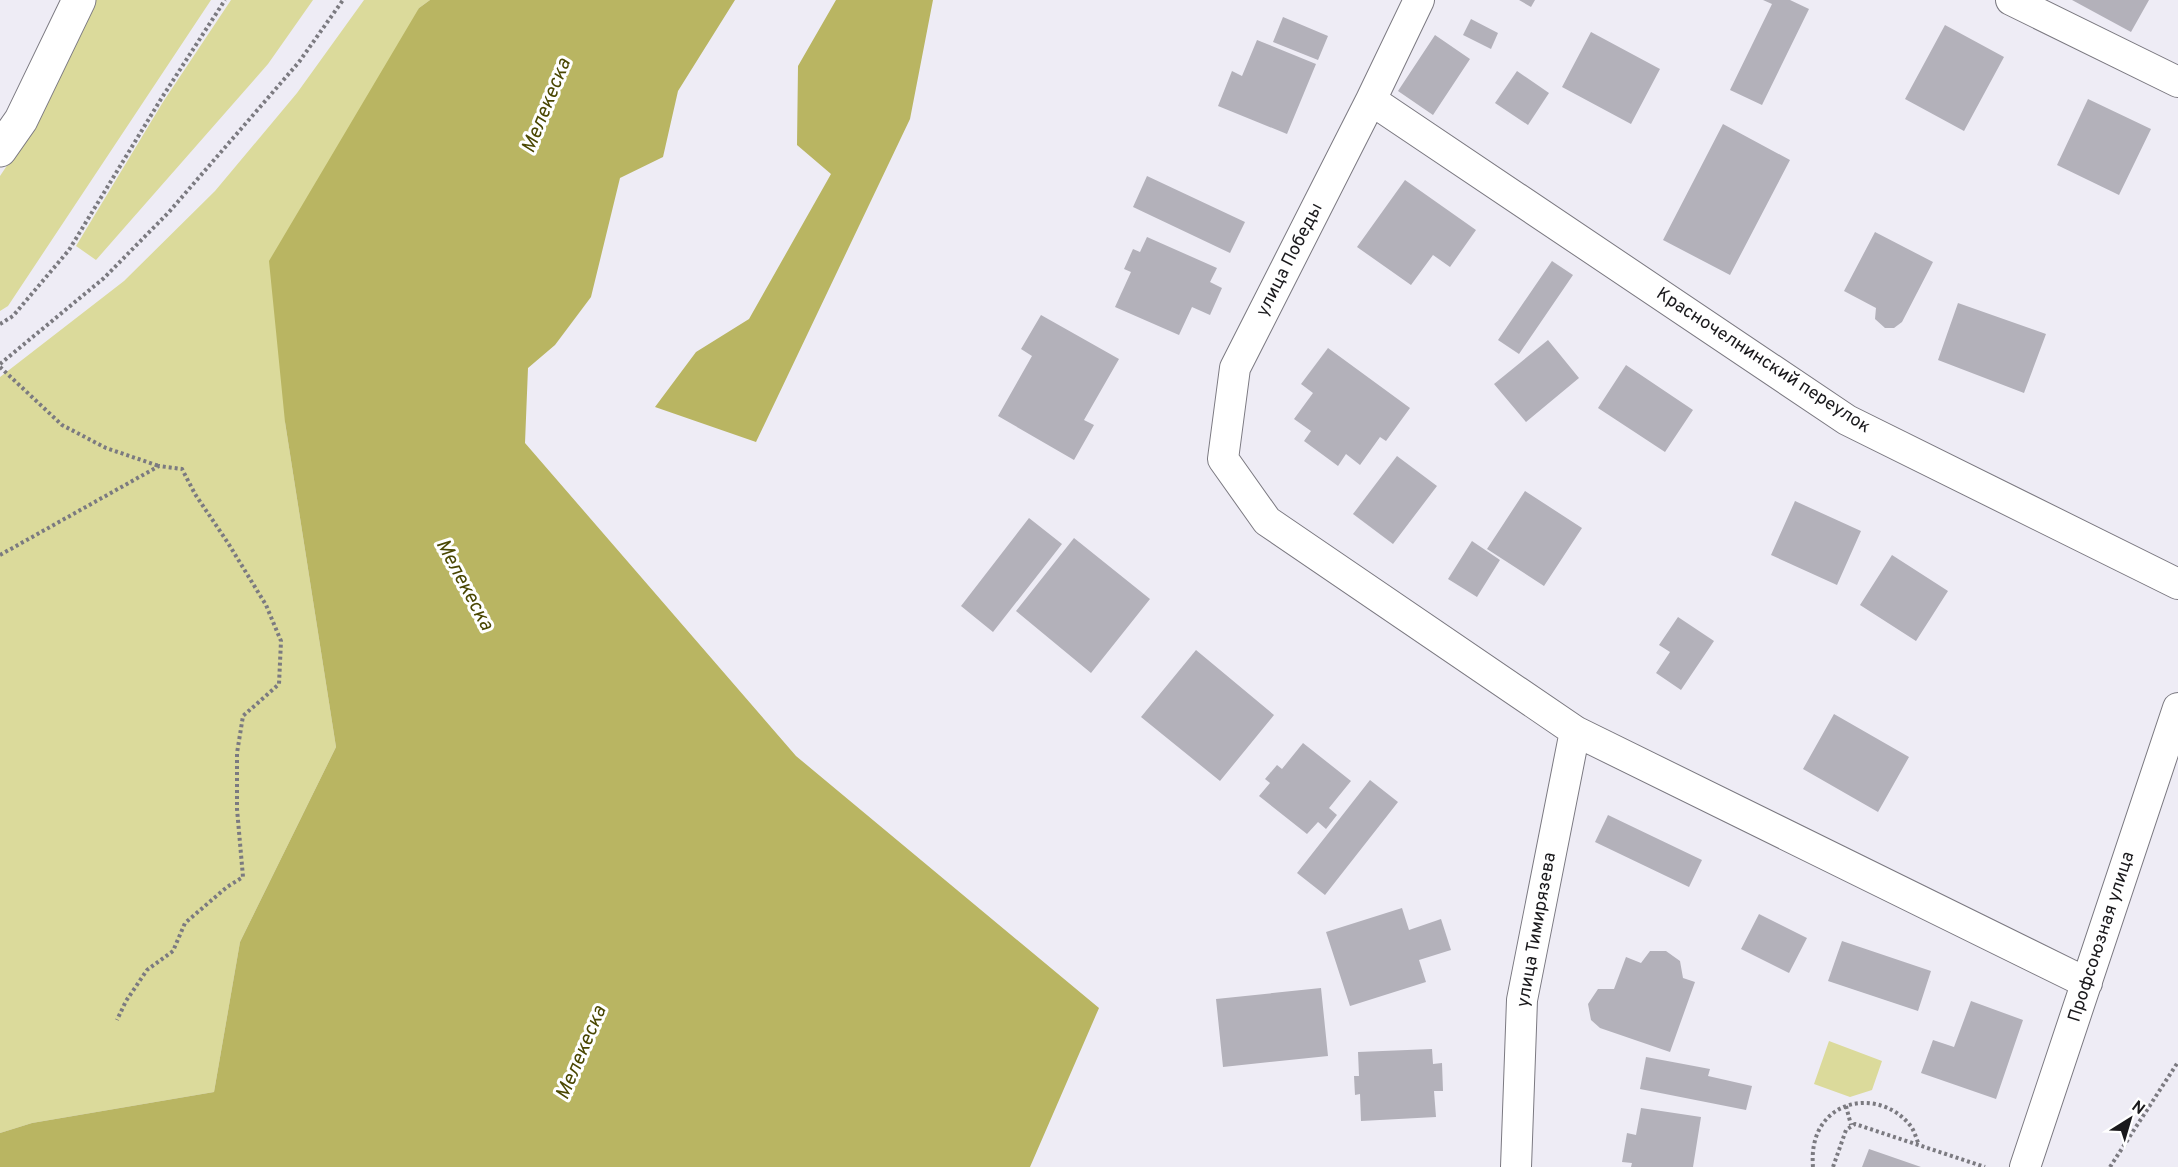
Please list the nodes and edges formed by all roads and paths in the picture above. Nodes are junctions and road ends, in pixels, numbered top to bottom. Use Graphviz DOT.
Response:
graph roads {
  1 [pos="79,0"];
  2 [pos="225,0"];
  3 [pos="343,0"];
  4 [pos="1419,0"];
  5 [pos="2012,0"];
  6 [pos="2178,82"];
  7 [pos="1371,100"];
  8 [pos="0,150"];
  9 [pos="0,324"];
  10 [pos="0,365"];
  11 [pos="159,466"];
  12 [pos="0,555"];
  13 [pos="2178,584"];
  14 [pos="2178,708"];
  15 [pos="1575,732"];
  16 [pos="2087,983"];
  17 [pos="117,1020"];
  18 [pos="2178,1062"];
  19 [pos="1846,1106"];
  20 [pos="1851,1125"];
  21 [pos="1919,1145"];
  22 [pos="1516,1167"];
  23 [pos="1813,1167"];
  24 [pos="1833,1167"];
  25 [pos="1984,1167"];
  26 [pos="2025,1167"];
  27 [pos="2110,1167"];
  1 -- 8 [label="main road"];
  2 -- 9 [label="path"];
  3 -- 10 [label="path"];
  4 -- 7 [label="street, улица Победы"];
  5 -- 6 [label="street"];
  7 -- 13 [label="street, Красночелнинский переулок"];
  7 -- 15 [label="street, улица Победы"];
  10 -- 11 [label="path"];
  11 -- 12 [label="path"];
  11 -- 17 [label="path"];
  14 -- 16 [label="street, Профсоюзная улица"];
  15 -- 16 [label="street"];
  15 -- 22 [label="street, улица Тимирязева"];
  16 -- 26 [label="street, Профсоюзная улица"];
  18 -- 27 [label="path"];
  19 -- 20 [label="path"];
  19 -- 21 [label="path"];
  19 -- 23 [label="path"];
  20 -- 21 [label="path"];
  20 -- 24 [label="path"];
  21 -- 25 [label="path"];
}
